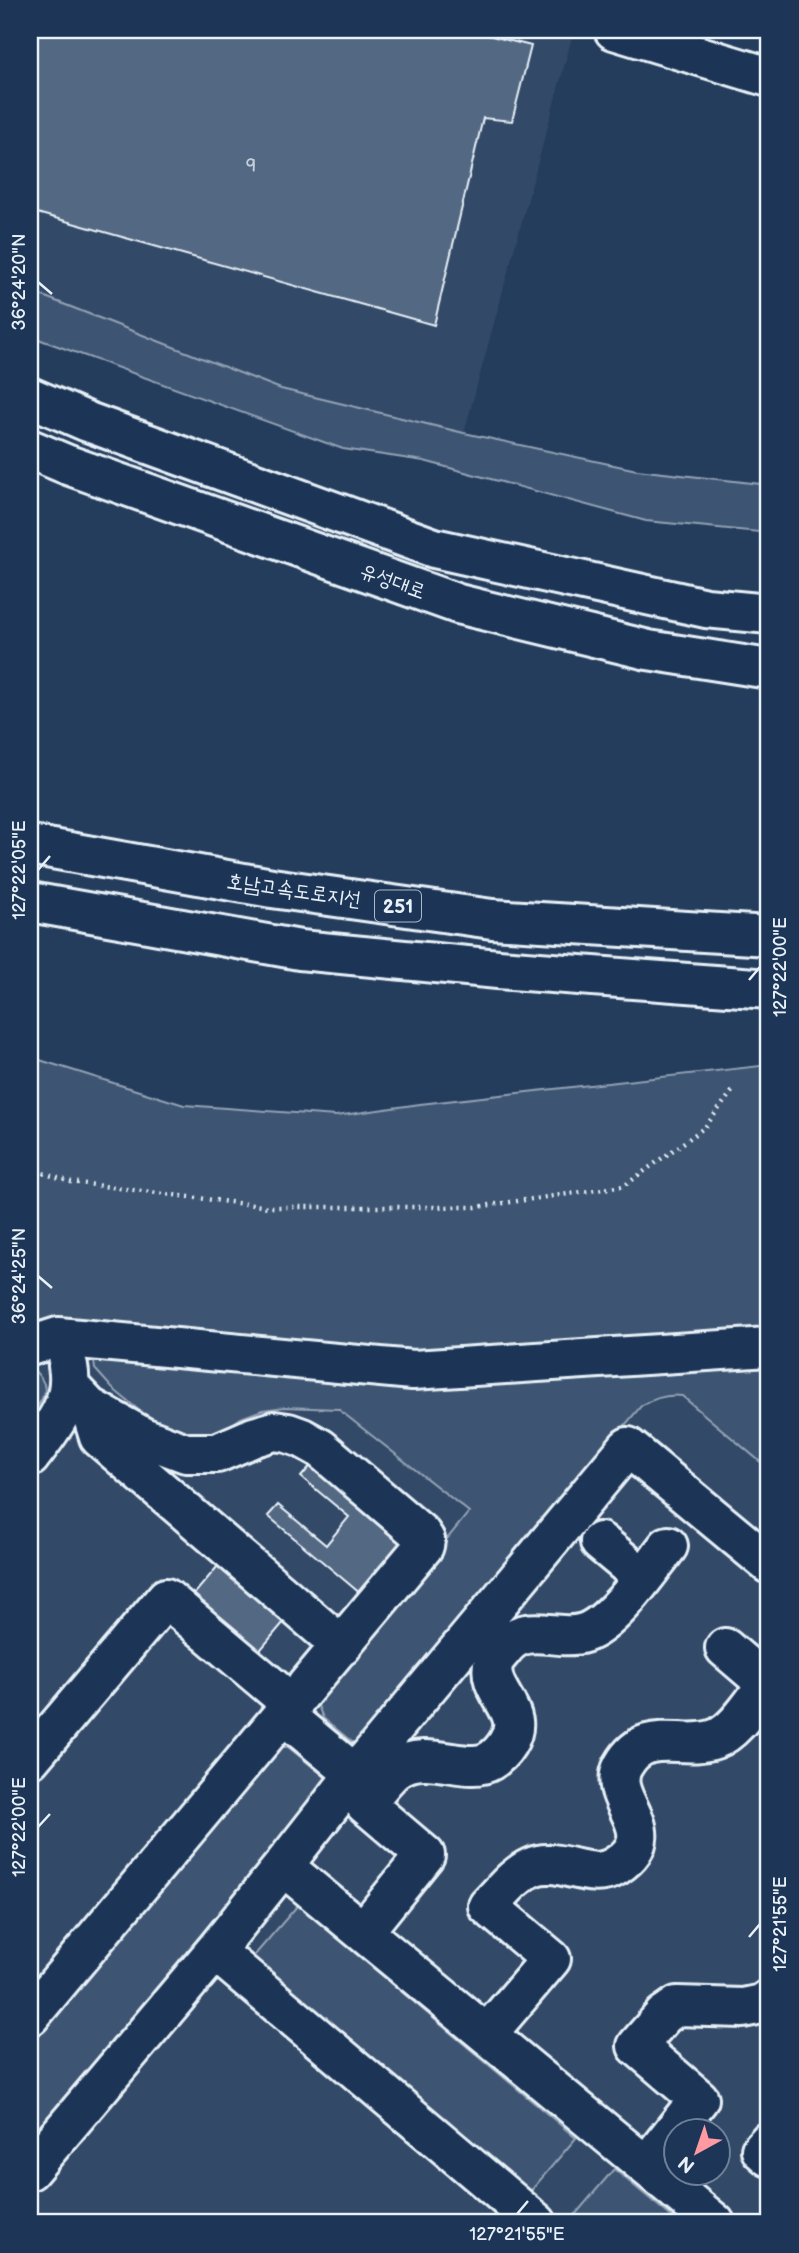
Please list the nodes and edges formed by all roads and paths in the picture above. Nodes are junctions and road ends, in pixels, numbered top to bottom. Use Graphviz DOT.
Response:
graph roads {
  1 [pos="614,30"];
  2 [pos="769,77"];
  3 [pos="30,397"];
  4 [pos="30,449"];
  5 [pos="769,614"];
  6 [pos="769,669"];
  7 [pos="769,765"];
  8 [pos="769,793"];
  9 [pos="769,841"];
  10 [pos="30,845"];
  11 [pos="767,867"];
  12 [pos="30,902"];
  13 [pos="769,936"];
  14 [pos="769,989"];
  15 [pos="734,1089"];
  16 [pos="30,1169"];
  17 [pos="39,1340"];
  18 [pos="769,1348"];
  19 [pos="80,1397"];
  20 [pos="30,1457"];
  21 [pos="600,1542"];
  22 [pos="668,1545"];
  23 [pos="769,1564"];
  24 [pos="642,1577"];
  25 [pos="342,1646"];
  26 [pos="726,1648"];
  27 [pos="768,1683"];
  28 [pos="288,1710"];
  29 [pos="30,1759"];
  30 [pos="355,1774"];
  31 [pos="284,1866"];
  32 [pos="363,1932"];
  33 [pos="215,1951"];
  34 [pos="769,1999"];
  35 [pos="30,2016"];
  36 [pos="487,2035"];
  37 [pos="769,2141"];
  38 [pos="769,2157"];
  39 [pos="646,2166"];
  40 [pos="30,2170"];
  41 [pos="537,2223"];
  42 [pos="715,2223"];
  1 -- 2 [label="main road"];
  3 -- 5 [label="main road"];
  4 -- 6 [label="main road, 유성대로"];
  7 -- 8 [label="path"];
  9 -- 11 [label="path"];
  10 -- 13 [label="main road, 호남고속도로지선 / 251"];
  12 -- 14 [label="main road"];
  15 -- 16 [label="path"];
  17 -- 18 [label="main road"];
  17 -- 19 [label="main road"];
  19 -- 20 [label="main road"];
  19 -- 25 [label="main road"];
  19 -- 25 [label="main road"];
  21 -- 24 [label="main road"];
  22 -- 24 [label="main road"];
  23 -- 30 [label="main road"];
  24 -- 32 [label="main road"];
  25 -- 28 [label="main road"];
  26 -- 27 [label="main road"];
  27 -- 36 [label="main road"];
  28 -- 29 [label="main road"];
  28 -- 30 [label="main road"];
  28 -- 35 [label="main road"];
  30 -- 31 [label="main road"];
  31 -- 32 [label="main road"];
  31 -- 33 [label="main road"];
  32 -- 36 [label="main road"];
  33 -- 40 [label="main road"];
  33 -- 41 [label="main road"];
  34 -- 39 [label="main road"];
  36 -- 39 [label="main road"];
  37 -- 38 [label="main road"];
  39 -- 42 [label="main road"];
}
